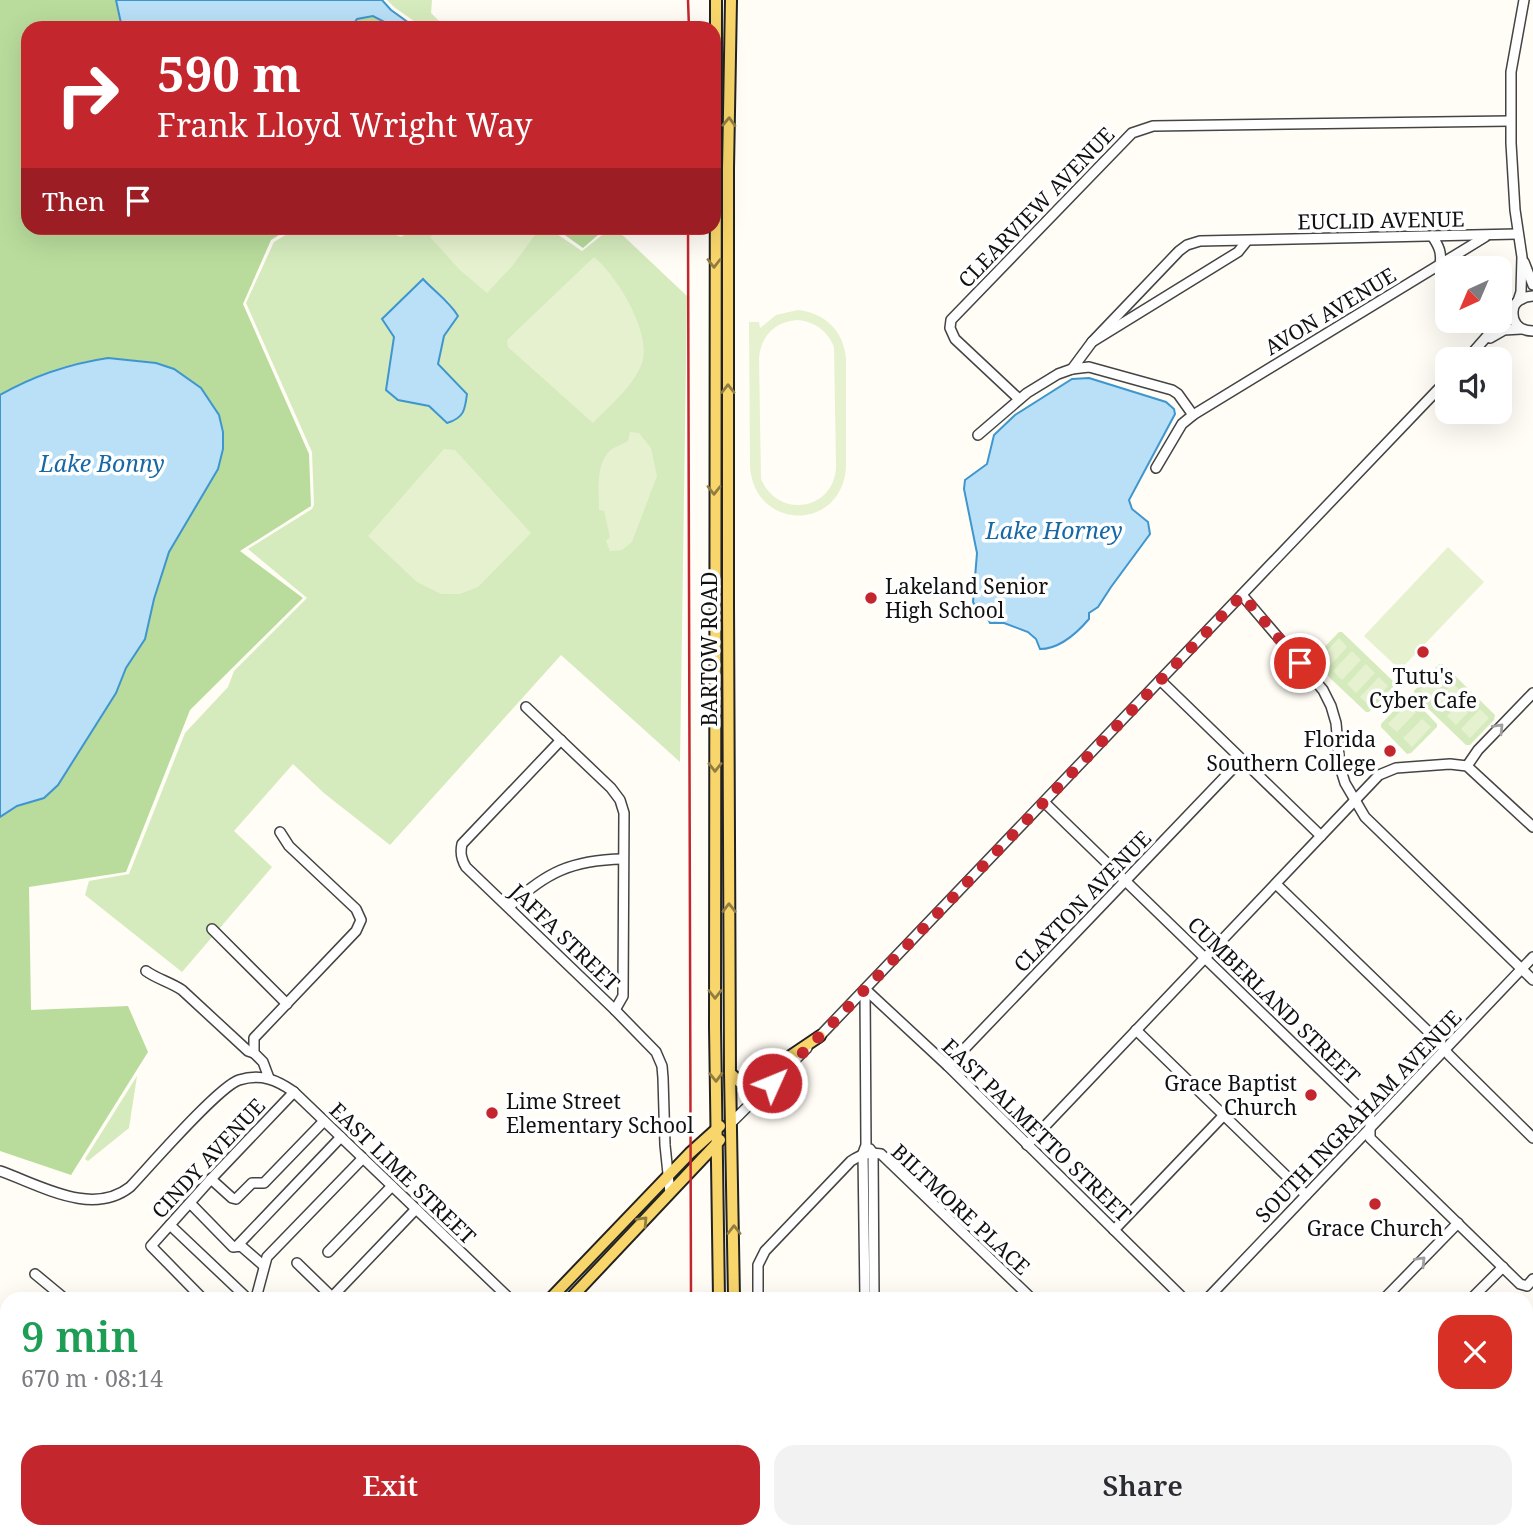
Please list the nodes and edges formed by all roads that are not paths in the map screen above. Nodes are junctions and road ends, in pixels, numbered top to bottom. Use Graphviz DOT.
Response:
graph roads {
  1 [pos="716,0"];
  2 [pos="731,0"];
  3 [pos="1524,0"];
  4 [pos="716,21"];
  5 [pos="721,23"];
  6 [pos="731,23"];
  7 [pos="1510,121"];
  8 [pos="1517,234"];
  9 [pos="716,235"];
  10 [pos="1432,236"];
  11 [pos="1485,237"];
  12 [pos="1246,242"];
  13 [pos="1441,256"];
  14 [pos="1454,256"];
  15 [pos="1522,257"];
  16 [pos="1435,268"];
  17 [pos="1533,285"];
  18 [pos="1533,296"];
  19 [pos="1516,303"];
  20 [pos="1529,331"];
  21 [pos="1485,340"];
  22 [pos="1092,342"];
  23 [pos="1478,347"];
  24 [pos="1072,369"];
  25 [pos="1435,393"];
  26 [pos="1019,398"];
  27 [pos="1193,415"];
  28 [pos="978,435"];
  29 [pos="1156,468"];
  30 [pos="1242,595"];
  31 [pos="715,604"];
  32 [pos="728,604"];
  33 [pos="1160,680"];
  34 [pos="1533,693"];
  35 [pos="527,707"];
  36 [pos="561,740"];
  37 [pos="1241,760"];
  38 [pos="1467,766"];
  39 [pos="1355,800"];
  40 [pos="1044,802"];
  41 [pos="1533,827"];
  42 [pos="279,832"];
  43 [pos="1321,836"];
  44 [pos="623,859"];
  45 [pos="1126,881"];
  46 [pos="1276,884"];
  47 [pos="509,907"];
  48 [pos="212,929"];
  49 [pos="1533,957"];
  50 [pos="1206,958"];
  51 [pos="1521,968"];
  52 [pos="146,971"];
  53 [pos="1533,980"];
  54 [pos="865,989"];
  55 [pos="287,1004"];
  56 [pos="615,1010"];
  57 [pos="1136,1030"];
  58 [pos="820,1036"];
  59 [pos="1445,1050"];
  60 [pos="254,1053"];
  61 [pos="948,1066"];
  62 [pos="730,1073"];
  63 [pos="270,1078"];
  64 [pos="294,1093"];
  65 [pos="1224,1115"];
  66 [pos="324,1121"];
  67 [pos="731,1123"];
  68 [pos="717,1127"];
  69 [pos="1371,1128"];
  70 [pos="341,1137"];
  71 [pos="1533,1138"];
  72 [pos="718,1142"];
  73 [pos="1027,1145"];
  74 [pos="867,1150"];
  75 [pos="363,1158"];
  76 [pos="0,1171"];
  77 [pos="668,1176"];
  78 [pos="211,1179"];
  79 [pos="392,1186"];
  80 [pos="670,1193"];
  81 [pos="1306,1195"];
  82 [pos="190,1203"];
  83 [pos="416,1209"];
  84 [pos="1458,1223"];
  85 [pos="170,1225"];
  86 [pos="1114,1230"];
  87 [pos="237,1246"];
  88 [pos="328,1252"];
  89 [pos="297,1263"];
  90 [pos="869,1265"];
  91 [pos="264,1266"];
  92 [pos="1503,1267"];
  93 [pos="35,1274"];
  94 [pos="1530,1283"];
  95 [pos="1018,1288"];
  96 [pos="57,1292"];
  97 [pos="196,1292"];
  98 [pos="241,1292"];
  99 [pos="258,1292"];
  100 [pos="325,1292"];
  101 [pos="337,1292"];
  102 [pos="503,1292"];
  103 [pos="557,1292"];
  104 [pos="577,1292"];
  105 [pos="719,1292"];
  106 [pos="734,1292"];
  107 [pos="758,1292"];
  108 [pos="866,1292"];
  109 [pos="873,1292"];
  110 [pos="1018,1292"];
  111 [pos="1023,1292"];
  112 [pos="1177,1292"];
  113 [pos="1214,1292"];
  114 [pos="1391,1292"];
  115 [pos="1478,1292"];
  1 -- 4 [label="main road, BARTOW ROAD"];
  2 -- 6 [label="main road, BARTOW ROAD"];
  3 -- 7 [label="street"];
  5 -- 6 [label="street"];
  32 -- 6 [label="main road, BARTOW ROAD, one-way"];
  7 -- 8 [label="street"];
  7 -- 26 [label="street, CLEARVIEW AVENUE"];
  8 -- 11 [label="street, EUCLID AVENUE"];
  8 -- 15 [label="street"];
  9 -- 31 [label="main road, BARTOW ROAD, one-way"];
  10 -- 11 [label="street, EUCLID AVENUE"];
  10 -- 12 [label="street, EUCLID AVENUE"];
  10 -- 13 [label="street"];
  11 -- 14 [label="street, AVON AVENUE"];
  12 -- 22 [label="street, EUCLID AVENUE"];
  12 -- 22 [label="street, EUCLID AVENUE"];
  15 -- 17 [label="street"];
  15 -- 19 [label="street"];
  16 -- 27 [label="street, AVON AVENUE"];
  18 -- 19 [label="street"];
  19 -- 20 [label="street"];
  19 -- 21 [label="street"];
  20 -- 21 [label="street"];
  21 -- 23 [label="street"];
  22 -- 24 [label="street, EUCLID AVENUE"];
  24 -- 26 [label="street"];
  24 -- 27 [label="street"];
  25 -- 30 [label="street"];
  26 -- 28 [label="street"];
  27 -- 29 [label="street, AVON AVENUE"];
  30 -- 33 [label="street"];
  30 -- 39 [label="street"];
  31 -- 32 [label="street"];
  31 -- 68 [label="main road, BARTOW ROAD, one-way"];
  62 -- 32 [label="main road, BARTOW ROAD, one-way"];
  33 -- 37 [label="street"];
  33 -- 40 [label="street"];
  38 -- 34 [label="street, one-way"];
  35 -- 36 [label="street"];
  36 -- 44 [label="street"];
  36 -- 47 [label="street, JAFFA STREET"];
  37 -- 43 [label="street"];
  37 -- 45 [label="street, CLAYTON AVENUE"];
  38 -- 39 [label="street"];
  38 -- 41 [label="street"];
  39 -- 43 [label="street"];
  39 -- 51 [label="street"];
  40 -- 45 [label="street, CUMBERLAND STREET"];
  40 -- 54 [label="street"];
  42 -- 55 [label="street"];
  43 -- 46 [label="street"];
  44 -- 47 [label="street"];
  44 -- 56 [label="street"];
  45 -- 50 [label="street, CUMBERLAND STREET"];
  45 -- 61 [label="street, CLAYTON AVENUE"];
  46 -- 50 [label="street"];
  46 -- 59 [label="street"];
  47 -- 56 [label="street, JAFFA STREET"];
  48 -- 55 [label="street"];
  49 -- 51 [label="street, SOUTH INGRAHAM AVENUE"];
  50 -- 57 [label="street"];
  50 -- 69 [label="street, CUMBERLAND STREET"];
  51 -- 53 [label="street"];
  51 -- 59 [label="street, SOUTH INGRAHAM AVENUE"];
  52 -- 60 [label="street"];
  54 -- 58 [label="street"];
  54 -- 61 [label="street, EAST PALMETTO STREET"];
  54 -- 74 [label="street"];
  55 -- 60 [label="street"];
  56 -- 77 [label="street, JAFFA STREET"];
  57 -- 65 [label="street"];
  57 -- 73 [label="street"];
  58 -- 62 [label="main road"];
  58 -- 67 [label="street"];
  59 -- 69 [label="street, SOUTH INGRAHAM AVENUE"];
  59 -- 71 [label="street"];
  60 -- 63 [label="street"];
  61 -- 73 [label="street, EAST PALMETTO STREET"];
  62 -- 67 [label="main road, BARTOW ROAD"];
  63 -- 64 [label="street, EAST LIME STREET"];
  63 -- 76 [label="street"];
  64 -- 66 [label="street, EAST LIME STREET"];
  64 -- 78 [label="street, CINDY AVENUE"];
  65 -- 81 [label="street"];
  65 -- 86 [label="street"];
  66 -- 70 [label="street, EAST LIME STREET"];
  66 -- 78 [label="street"];
  67 -- 68 [label="main road"];
  67 -- 72 [label="main road"];
  106 -- 67 [label="main road, BARTOW ROAD, one-way"];
  68 -- 72 [label="main road, BARTOW ROAD"];
  68 -- 77 [label="main road"];
  69 -- 81 [label="street, SOUTH INGRAHAM AVENUE"];
  69 -- 84 [label="street, CUMBERLAND STREET"];
  70 -- 75 [label="street, EAST LIME STREET"];
  70 -- 87 [label="street"];
  72 -- 80 [label="main road"];
  72 -- 105 [label="main road, BARTOW ROAD"];
  73 -- 86 [label="street, EAST PALMETTO STREET"];
  74 -- 90 [label="street"];
  74 -- 95 [label="street, BILTMORE PLACE"];
  74 -- 107 [label="street"];
  75 -- 79 [label="street, EAST LIME STREET"];
  75 -- 91 [label="street"];
  77 -- 80 [label="street, JAFFA STREET"];
  77 -- 103 [label="main road"];
  78 -- 82 [label="street, CINDY AVENUE"];
  79 -- 83 [label="street, EAST LIME STREET"];
  79 -- 88 [label="street"];
  104 -- 80 [label="main road, one-way"];
  81 -- 113 [label="street, SOUTH INGRAHAM AVENUE"];
  82 -- 85 [label="street, CINDY AVENUE"];
  82 -- 87 [label="street"];
  83 -- 101 [label="street"];
  83 -- 102 [label="street, EAST LIME STREET"];
  84 -- 92 [label="street, CUMBERLAND STREET"];
  114 -- 84 [label="street, one-way"];
  85 -- 97 [label="street, CINDY AVENUE"];
  85 -- 98 [label="street"];
  86 -- 112 [label="street, EAST PALMETTO STREET"];
  87 -- 91 [label="street"];
  89 -- 100 [label="street"];
  90 -- 108 [label="street"];
  90 -- 109 [label="street"];
  91 -- 99 [label="street"];
  92 -- 94 [label="street, CUMBERLAND STREET"];
  92 -- 115 [label="street"];
  93 -- 96 [label="street"];
  95 -- 110 [label="street"];
  95 -- 111 [label="street, BILTMORE PLACE"];
}
